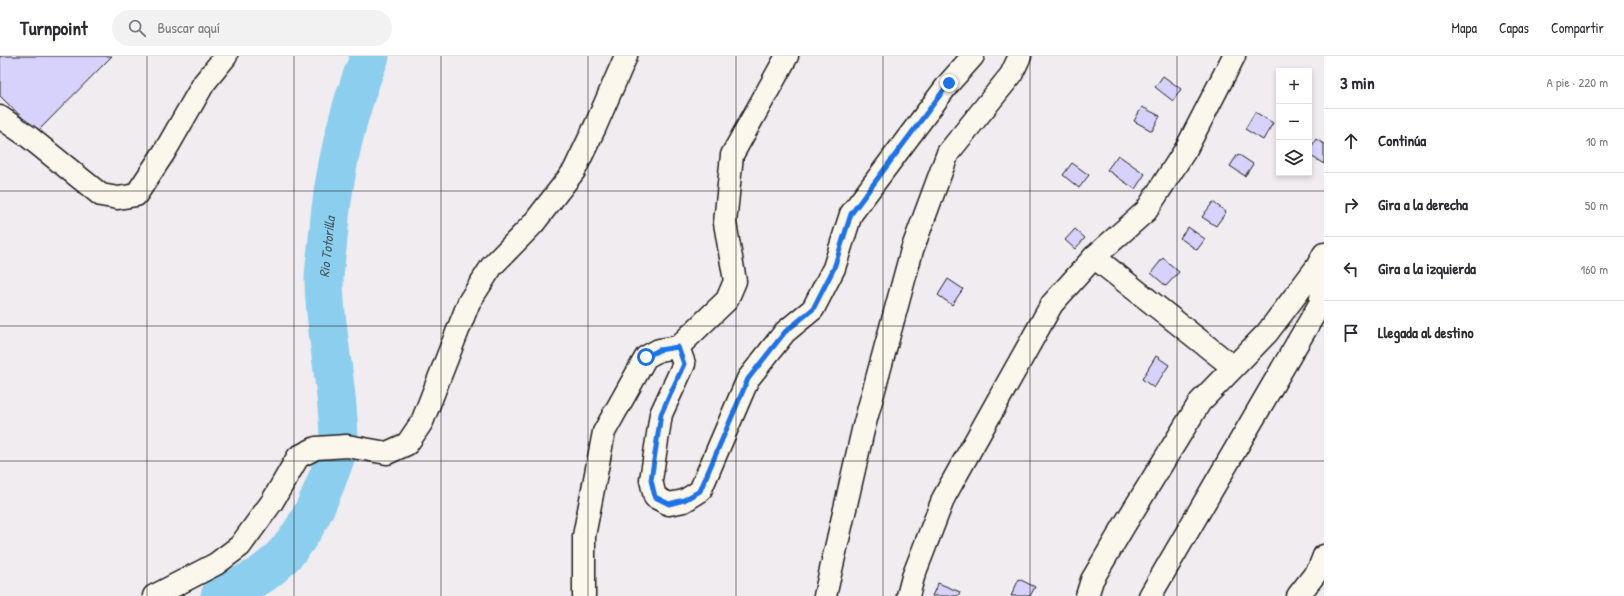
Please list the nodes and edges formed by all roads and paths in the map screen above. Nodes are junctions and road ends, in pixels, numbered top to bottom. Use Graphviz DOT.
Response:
graph roads {
  1 [pos="226,56"];
  2 [pos="626,56"];
  3 [pos="787,56"];
  4 [pos="973,56"];
  5 [pos="1020,56"];
  6 [pos="1234,56"];
  7 [pos="0,117"];
  8 [pos="1324,254"];
  9 [pos="1094,257"];
  10 [pos="1324,282"];
  11 [pos="678,347"];
  12 [pos="1233,367"];
  13 [pos="1324,556"];
  14 [pos="154,596"];
  15 [pos="584,596"];
  16 [pos="825,596"];
  17 [pos="908,596"];
  18 [pos="1087,596"];
  19 [pos="1150,596"];
  20 [pos="1298,596"];
  1 -- 7 [label="street"];
  2 -- 14 [label="street"];
  3 -- 11 [label="street"];
  4 -- 11 [label="street"];
  5 -- 16 [label="street"];
  6 -- 9 [label="street"];
  8 -- 12 [label="street"];
  9 -- 12 [label="street"];
  9 -- 17 [label="street"];
  10 -- 19 [label="street"];
  11 -- 15 [label="street"];
  12 -- 18 [label="street"];
  13 -- 20 [label="street"];
}
